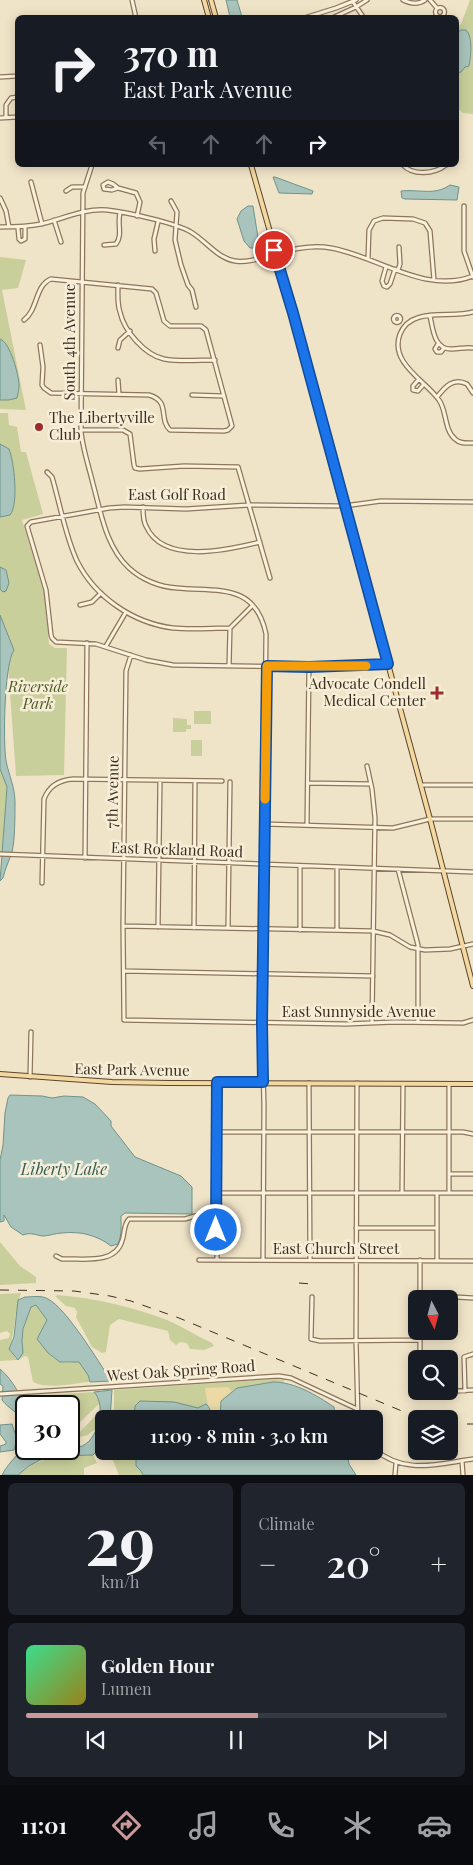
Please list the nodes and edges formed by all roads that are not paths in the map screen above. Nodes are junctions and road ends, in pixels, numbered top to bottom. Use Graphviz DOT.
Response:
graph roads {
  1 [pos="132,0"];
  2 [pos="204,0"];
  3 [pos="211,0"];
  4 [pos="367,0"];
  5 [pos="403,0"];
  6 [pos="425,0"];
  7 [pos="430,0"];
  8 [pos="355,1"];
  9 [pos="356,7"];
  10 [pos="437,8"];
  11 [pos="135,15"];
  12 [pos="208,15"];
  13 [pos="215,15"];
  14 [pos="313,15"];
  15 [pos="339,15"];
  16 [pos="362,15"];
  17 [pos="15,76"];
  18 [pos="0,77"];
  19 [pos="15,97"];
  20 [pos="15,116"];
  21 [pos="6,117"];
  22 [pos="0,118"];
  23 [pos="91,167"];
  24 [pos="252,167"];
  25 [pos="405,167"];
  26 [pos="442,167"];
  27 [pos="31,182"];
  28 [pos="84,187"];
  29 [pos="118,188"];
  30 [pos="66,191"];
  31 [pos="0,198"];
  32 [pos="171,201"];
  33 [pos="464,206"];
  34 [pos="82,212"];
  35 [pos="120,213"];
  36 [pos="137,216"];
  37 [pos="54,220"];
  38 [pos="158,222"];
  39 [pos="42,224"];
  40 [pos="176,226"];
  41 [pos="0,227"];
  42 [pos="9,227"];
  43 [pos="25,227"];
  44 [pos="18,228"];
  45 [pos="61,242"];
  46 [pos="104,245"];
  47 [pos="399,247"];
  48 [pos="155,251"];
  49 [pos="276,254"];
  50 [pos="368,259"];
  51 [pos="386,267"];
  52 [pos="397,270"];
  53 [pos="473,277"];
  54 [pos="434,280"];
  55 [pos="82,281"];
  56 [pos="118,285"];
  57 [pos="196,308"];
  58 [pos="473,312"];
  59 [pos="430,316"];
  60 [pos="24,320"];
  61 [pos="400,321"];
  62 [pos="406,326"];
  63 [pos="130,331"];
  64 [pos="438,344"];
  65 [pos="40,345"];
  66 [pos="118,348"];
  67 [pos="444,348"];
  68 [pos="473,348"];
  69 [pos="473,352"];
  70 [pos="215,360"];
  71 [pos="419,379"];
  72 [pos="118,380"];
  73 [pos="424,384"];
  74 [pos="473,393"];
  75 [pos="81,394"];
  76 [pos="119,394"];
  77 [pos="192,395"];
  78 [pos="224,396"];
  79 [pos="437,397"];
  80 [pos="81,430"];
  81 [pos="473,443"];
  82 [pos="47,472"];
  83 [pos="473,502"];
  84 [pos="250,505"];
  85 [pos="344,506"];
  86 [pos="143,507"];
  87 [pos="100,509"];
  88 [pos="63,516"];
  89 [pos="260,542"];
  90 [pos="270,578"];
  91 [pos="101,593"];
  92 [pos="80,605"];
  93 [pos="252,606"];
  94 [pos="126,612"];
  95 [pos="230,628"];
  96 [pos="87,643"];
  97 [pos="106,646"];
  98 [pos="131,655"];
  99 [pos="388,664"];
  100 [pos="229,666"];
  101 [pos="267,666"];
  102 [pos="309,667"];
  103 [pos="367,766"];
  104 [pos="85,779"];
  105 [pos="125,780"];
  106 [pos="160,781"];
  107 [pos="195,781"];
  108 [pos="222,781"];
  109 [pos="230,782"];
  110 [pos="308,783"];
  111 [pos="371,784"];
  112 [pos="420,785"];
  113 [pos="473,785"];
  114 [pos="430,819"];
  115 [pos="473,819"];
  116 [pos="265,824"];
  117 [pos="307,825"];
  118 [pos="374,828"];
  119 [pos="0,854"];
  120 [pos="43,856"];
  121 [pos="85,858"];
  122 [pos="124,860"];
  123 [pos="159,861"];
  124 [pos="193,862"];
  125 [pos="228,863"];
  126 [pos="264,865"];
  127 [pos="300,866"];
  128 [pos="337,867"];
  129 [pos="374,869"];
  130 [pos="398,870"];
  131 [pos="444,871"];
  132 [pos="473,872"];
  133 [pos="42,883"];
  134 [pos="123,926"];
  135 [pos="158,927"];
  136 [pos="194,928"];
  137 [pos="228,928"];
  138 [pos="263,929"];
  139 [pos="300,930"];
  140 [pos="336,930"];
  141 [pos="373,931"];
  142 [pos="473,944"];
  143 [pos="463,946"];
  144 [pos="418,949"];
  145 [pos="125,971"];
  146 [pos="263,974"];
  147 [pos="373,976"];
  148 [pos="473,986"];
  149 [pos="124,1020"];
  150 [pos="473,1020"];
  151 [pos="372,1022"];
  152 [pos="418,1022"];
  153 [pos="262,1023"];
  154 [pos="32,1032"];
  155 [pos="0,1074"];
  156 [pos="30,1076"];
  157 [pos="217,1082"];
  158 [pos="263,1082"];
  159 [pos="310,1083"];
  160 [pos="357,1083"];
  161 [pos="403,1083"];
  162 [pos="449,1084"];
  163 [pos="473,1084"];
  164 [pos="218,1132"];
  165 [pos="263,1132"];
  166 [pos="309,1132"];
  167 [pos="356,1132"];
  168 [pos="403,1132"];
  169 [pos="449,1132"];
  170 [pos="473,1134"];
  171 [pos="449,1174"];
  172 [pos="473,1174"];
  173 [pos="216,1193"];
  174 [pos="263,1193"];
  175 [pos="310,1193"];
  176 [pos="356,1193"];
  177 [pos="402,1193"];
  178 [pos="437,1193"];
  179 [pos="449,1193"];
  180 [pos="473,1193"];
  181 [pos="216,1215"];
  182 [pos="356,1228"];
  183 [pos="437,1228"];
  184 [pos="56,1256"];
  185 [pos="199,1260"];
  186 [pos="217,1260"];
  187 [pos="263,1260"];
  188 [pos="310,1260"];
  189 [pos="356,1260"];
  190 [pos="420,1260"];
  191 [pos="437,1260"];
  192 [pos="473,1261"];
  193 [pos="420,1290"];
  194 [pos="312,1297"];
  195 [pos="458,1298"];
  196 [pos="473,1298"];
  197 [pos="356,1340"];
  198 [pos="408,1340"];
  199 [pos="420,1340"];
  200 [pos="420,1350"];
  201 [pos="473,1354"];
  202 [pos="473,1390"];
  203 [pos="458,1391"];
  204 [pos="465,1391"];
  205 [pos="0,1394"];
  206 [pos="357,1409"];
  207 [pos="383,1455"];
  208 [pos="473,1459"];
  209 [pos="462,1460"];
  210 [pos="396,1463"];
  211 [pos="396,1475"];
  212 [pos="463,1475"];
  1 -- 11 [label="street"];
  2 -- 12 [label="main road"];
  3 -- 13 [label="main road"];
  4 -- 9 [label="street"];
  5 -- 6 [label="street"];
  7 -- 10 [label="street"];
  8 -- 9 [label="street"];
  8 -- 14 [label="street"];
  9 -- 15 [label="street"];
  9 -- 16 [label="street"];
  17 -- 18 [label="street"];
  19 -- 21 [label="street"];
  20 -- 21 [label="street"];
  21 -- 22 [label="street"];
  23 -- 28 [label="street, South 4th Avenue"];
  24 -- 49 [label="main road"];
  25 -- 26 [label="street"];
  27 -- 39 [label="street"];
  28 -- 30 [label="street"];
  28 -- 34 [label="street, South 4th Avenue"];
  29 -- 36 [label="street"];
  31 -- 42 [label="street"];
  32 -- 40 [label="street"];
  33 -- 53 [label="street"];
  34 -- 35 [label="street"];
  34 -- 37 [label="street"];
  34 -- 55 [label="street, South 4th Avenue"];
  35 -- 36 [label="street"];
  35 -- 46 [label="street"];
  36 -- 38 [label="street"];
  37 -- 39 [label="street"];
  37 -- 45 [label="street"];
  38 -- 40 [label="street"];
  38 -- 48 [label="street"];
  39 -- 43 [label="street"];
  40 -- 49 [label="street"];
  40 -- 57 [label="street"];
  41 -- 42 [label="street"];
  42 -- 44 [label="street"];
  43 -- 44 [label="street"];
  43 -- 44 [label="street"];
  47 -- 52 [label="street"];
  49 -- 50 [label="street"];
  49 -- 85 [label="main road"];
  50 -- 51 [label="street"];
  50 -- 54 [label="street"];
  51 -- 52 [label="street"];
  51 -- 52 [label="street"];
  52 -- 54 [label="street"];
  53 -- 54 [label="street"];
  55 -- 56 [label="street"];
  55 -- 60 [label="street"];
  55 -- 75 [label="street, South 4th Avenue"];
  56 -- 63 [label="street"];
  56 -- 70 [label="street"];
  58 -- 59 [label="street"];
  59 -- 62 [label="street"];
  59 -- 64 [label="street"];
  61 -- 62 [label="street"];
  62 -- 71 [label="street"];
  63 -- 66 [label="street"];
  63 -- 70 [label="street"];
  64 -- 67 [label="street"];
  64 -- 67 [label="street"];
  65 -- 75 [label="street"];
  67 -- 68 [label="street"];
  68 -- 69 [label="street"];
  70 -- 78 [label="street"];
  71 -- 73 [label="street"];
  71 -- 73 [label="street"];
  72 -- 76 [label="street"];
  73 -- 79 [label="street"];
  74 -- 79 [label="street"];
  75 -- 76 [label="street"];
  75 -- 80 [label="street, South 4th Avenue"];
  76 -- 78 [label="street"];
  77 -- 78 [label="street"];
  79 -- 81 [label="street"];
  80 -- 84 [label="street"];
  80 -- 87 [label="street, South 4th Avenue"];
  82 -- 88 [label="street"];
  83 -- 85 [label="street, East Golf Road"];
  84 -- 85 [label="street, East Golf Road"];
  84 -- 86 [label="street, East Golf Road"];
  84 -- 89 [label="street"];
  85 -- 99 [label="main road"];
  86 -- 87 [label="street, East Golf Road"];
  86 -- 89 [label="street"];
  87 -- 88 [label="street, East Golf Road"];
  87 -- 93 [label="street, South 4th Avenue"];
  88 -- 91 [label="street"];
  88 -- 96 [label="street, East Golf Road"];
  89 -- 90 [label="street"];
  91 -- 92 [label="street"];
  91 -- 94 [label="street"];
  93 -- 95 [label="street"];
  93 -- 101 [label="street, South 4th Avenue"];
  94 -- 95 [label="street"];
  94 -- 97 [label="street"];
  95 -- 100 [label="street"];
  96 -- 97 [label="street"];
  96 -- 104 [label="street"];
  97 -- 98 [label="street"];
  98 -- 100 [label="street"];
  98 -- 105 [label="street, 7th Avenue"];
  99 -- 102 [label="street"];
  99 -- 112 [label="main road"];
  100 -- 101 [label="street"];
  101 -- 102 [label="street"];
  101 -- 116 [label="street, South 4th Avenue"];
  102 -- 110 [label="street"];
  103 -- 111 [label="street"];
  104 -- 105 [label="street"];
  104 -- 120 [label="street"];
  104 -- 121 [label="street"];
  105 -- 106 [label="street"];
  105 -- 122 [label="street, 7th Avenue"];
  106 -- 107 [label="street"];
  106 -- 123 [label="street"];
  107 -- 108 [label="street"];
  107 -- 124 [label="street"];
  109 -- 125 [label="street"];
  110 -- 111 [label="street"];
  110 -- 117 [label="street"];
  111 -- 118 [label="street"];
  112 -- 113 [label="street"];
  112 -- 114 [label="main road"];
  114 -- 115 [label="street"];
  114 -- 118 [label="street"];
  114 -- 131 [label="main road"];
  116 -- 117 [label="street"];
  116 -- 126 [label="street, South 4th Avenue"];
  117 -- 118 [label="street"];
  118 -- 129 [label="street"];
  119 -- 120 [label="street, East Rockland Road"];
  120 -- 121 [label="street, East Rockland Road"];
  120 -- 133 [label="street"];
  121 -- 122 [label="street, East Rockland Road"];
  122 -- 123 [label="street, East Rockland Road"];
  122 -- 134 [label="street, 7th Avenue"];
  123 -- 124 [label="street, East Rockland Road"];
  123 -- 135 [label="street"];
  124 -- 125 [label="street, East Rockland Road"];
  124 -- 136 [label="street"];
  125 -- 126 [label="street, East Rockland Road"];
  125 -- 137 [label="street"];
  126 -- 127 [label="street, East Rockland Road"];
  126 -- 138 [label="street, South 4th Avenue"];
  127 -- 128 [label="street, East Rockland Road"];
  127 -- 139 [label="street"];
  128 -- 129 [label="street, East Rockland Road"];
  128 -- 140 [label="street"];
  129 -- 130 [label="street, East Rockland Road"];
  129 -- 141 [label="street"];
  130 -- 131 [label="street, East Rockland Road"];
  130 -- 144 [label="street"];
  131 -- 132 [label="street, East Rockland Road"];
  131 -- 143 [label="main road"];
  134 -- 135 [label="street"];
  134 -- 145 [label="street, 7th Avenue"];
  135 -- 136 [label="street"];
  136 -- 137 [label="street"];
  137 -- 138 [label="street"];
  138 -- 139 [label="street"];
  138 -- 146 [label="street, South 4th Avenue"];
  139 -- 140 [label="street"];
  140 -- 141 [label="street"];
  141 -- 144 [label="street"];
  141 -- 147 [label="street"];
  142 -- 143 [label="street"];
  143 -- 144 [label="street"];
  143 -- 148 [label="main road"];
  144 -- 152 [label="street"];
  145 -- 146 [label="street"];
  145 -- 149 [label="street, 7th Avenue"];
  146 -- 147 [label="street"];
  146 -- 153 [label="street, South 4th Avenue"];
  147 -- 151 [label="street"];
  149 -- 153 [label="street, East Sunnyside Avenue"];
  150 -- 152 [label="street, East Sunnyside Avenue"];
  151 -- 152 [label="street, East Sunnyside Avenue"];
  151 -- 153 [label="street, East Sunnyside Avenue"];
  153 -- 158 [label="street, South 4th Avenue"];
  154 -- 156 [label="street"];
  155 -- 156 [label="main road, East Park Avenue"];
  156 -- 157 [label="main road, East Park Avenue"];
  157 -- 158 [label="main road, East Park Avenue"];
  157 -- 164 [label="street"];
  158 -- 159 [label="main road, East Park Avenue"];
  158 -- 165 [label="street, South 4th Avenue"];
  159 -- 160 [label="main road, East Park Avenue"];
  159 -- 166 [label="street"];
  160 -- 161 [label="main road, East Park Avenue"];
  160 -- 167 [label="street"];
  161 -- 162 [label="main road, East Park Avenue"];
  161 -- 168 [label="street"];
  162 -- 163 [label="main road, East Park Avenue"];
  162 -- 169 [label="street"];
  164 -- 165 [label="street"];
  164 -- 173 [label="street"];
  165 -- 166 [label="street"];
  165 -- 174 [label="street, South 4th Avenue"];
  166 -- 167 [label="street"];
  166 -- 175 [label="street"];
  167 -- 168 [label="street"];
  167 -- 176 [label="street"];
  168 -- 169 [label="street"];
  168 -- 177 [label="street"];
  169 -- 170 [label="street"];
  169 -- 171 [label="street"];
  171 -- 172 [label="street"];
  171 -- 179 [label="street"];
  173 -- 174 [label="street"];
  173 -- 181 [label="street"];
  174 -- 175 [label="street"];
  174 -- 187 [label="street, South 4th Avenue"];
  175 -- 176 [label="street"];
  175 -- 188 [label="street"];
  176 -- 177 [label="street"];
  176 -- 182 [label="street"];
  177 -- 178 [label="street"];
  178 -- 179 [label="street"];
  178 -- 183 [label="street"];
  179 -- 180 [label="street"];
  181 -- 184 [label="street"];
  181 -- 186 [label="street"];
  182 -- 183 [label="street"];
  182 -- 189 [label="street"];
  183 -- 191 [label="street"];
  185 -- 186 [label="street, East Church Street"];
  186 -- 187 [label="street, East Church Street"];
  187 -- 188 [label="street, East Church Street"];
  188 -- 189 [label="street, East Church Street"];
  189 -- 190 [label="street, East Church Street"];
  189 -- 197 [label="street"];
  190 -- 191 [label="street, East Church Street"];
  190 -- 193 [label="street"];
  191 -- 192 [label="street, East Church Street"];
  194 -- 197 [label="street"];
  195 -- 196 [label="street"];
  197 -- 198 [label="street"];
  197 -- 206 [label="street"];
  199 -- 200 [label="street"];
  201 -- 204 [label="street"];
  202 -- 204 [label="street"];
  203 -- 204 [label="street"];
  205 -- 206 [label="street, West Oak Spring Road"];
  207 -- 210 [label="street"];
  208 -- 209 [label="street"];
  209 -- 210 [label="street"];
  209 -- 212 [label="street"];
  210 -- 211 [label="street"];
}
